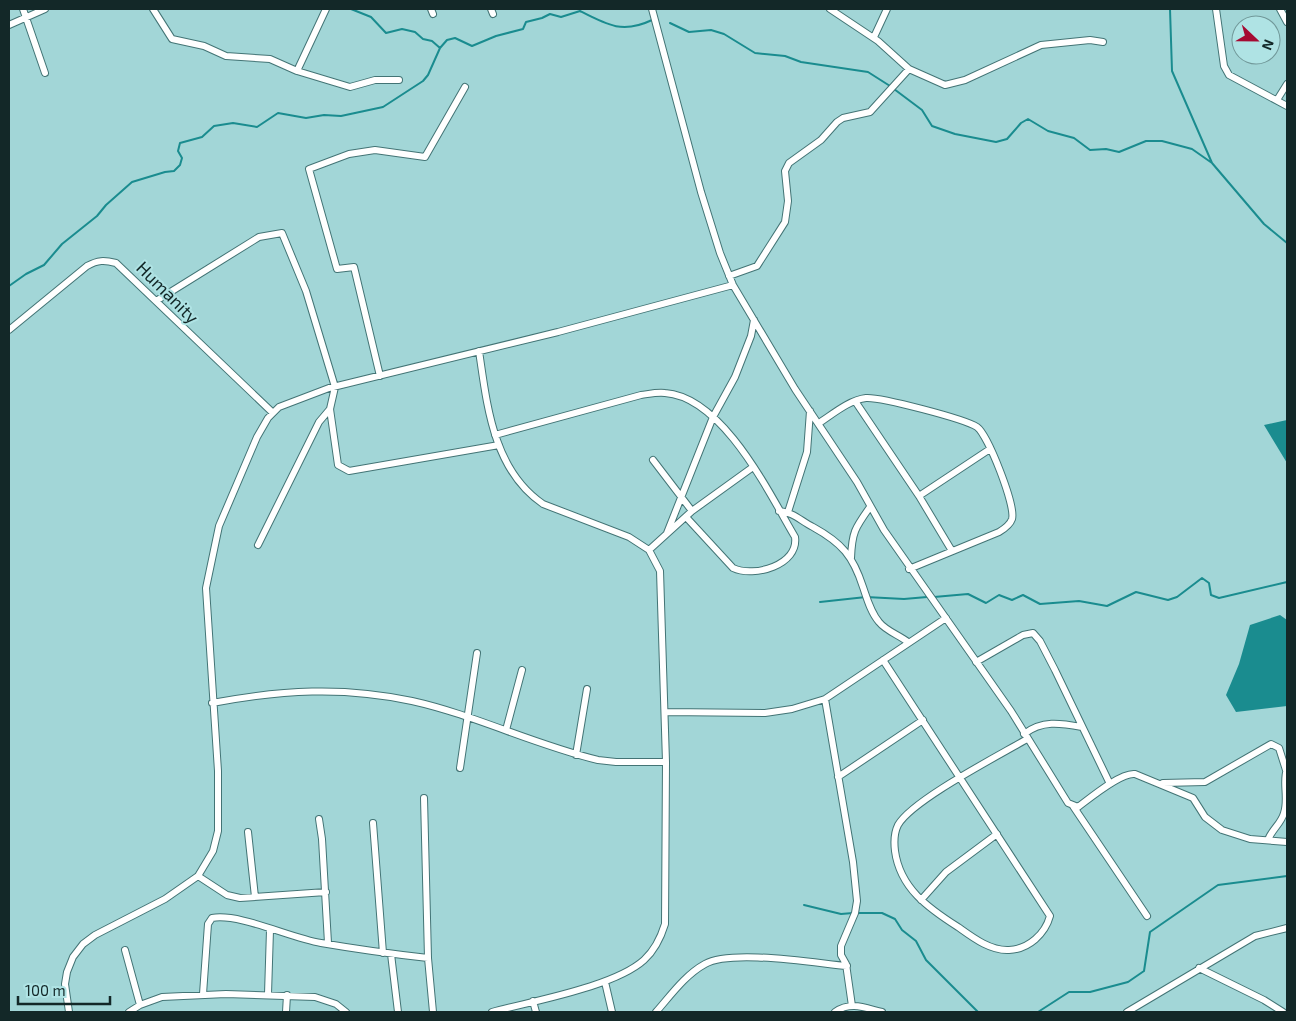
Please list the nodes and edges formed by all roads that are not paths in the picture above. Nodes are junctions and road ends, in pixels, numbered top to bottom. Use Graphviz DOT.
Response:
graph roads {
  1 [pos="23,9"];
  2 [pos="45,9"];
  3 [pos="153,9"];
  4 [pos="326,9"];
  5 [pos="652,9"];
  6 [pos="830,9"];
  7 [pos="887,9"];
  8 [pos="1216,9"];
  9 [pos="1280,9"];
  10 [pos="27,17"];
  11 [pos="1287,22"];
  12 [pos="9,25"];
  13 [pos="874,37"];
  14 [pos="1104,42"];
  15 [pos="909,68"];
  16 [pos="297,71"];
  17 [pos="45,73"];
  18 [pos="399,80"];
  19 [pos="1287,84"];
  20 [pos="465,87"];
  21 [pos="1277,100"];
  22 [pos="1287,106"];
  23 [pos="729,276"];
  24 [pos="733,285"];
  25 [pos="156,301"];
  26 [pos="754,320"];
  27 [pos="9,330"];
  28 [pos="479,351"];
  29 [pos="380,376"];
  30 [pos="335,387"];
  31 [pos="856,401"];
  32 [pos="330,409"];
  33 [pos="810,411"];
  34 [pos="273,413"];
  35 [pos="713,417"];
  36 [pos="819,423"];
  37 [pos="495,435"];
  38 [pos="499,445"];
  39 [pos="990,449"];
  40 [pos="653,460"];
  41 [pos="753,467"];
  42 [pos="682,496"];
  43 [pos="919,496"];
  44 [pos="870,507"];
  45 [pos="692,511"];
  46 [pos="779,511"];
  47 [pos="788,512"];
  48 [pos="686,517"];
  49 [pos="667,533"];
  50 [pos="258,545"];
  51 [pos="649,550"];
  52 [pos="952,551"];
  53 [pos="851,558"];
  54 [pos="909,569"];
  55 [pos="946,618"];
  56 [pos="908,642"];
  57 [pos="477,653"];
  58 [pos="883,660"];
  59 [pos="976,662"];
  60 [pos="522,670"];
  61 [pos="587,689"];
  62 [pos="825,699"];
  63 [pos="212,703"];
  64 [pos="665,712"];
  65 [pos="468,718"];
  66 [pos="923,720"];
  67 [pos="1082,727"];
  68 [pos="506,730"];
  69 [pos="1026,737"];
  70 [pos="576,755"];
  71 [pos="666,762"];
  72 [pos="460,768"];
  73 [pos="1287,769"];
  74 [pos="838,777"];
  75 [pos="959,778"];
  76 [pos="1159,783"];
  77 [pos="1110,784"];
  78 [pos="424,798"];
  79 [pos="1073,806"];
  80 [pos="319,819"];
  81 [pos="373,822"];
  82 [pos="248,832"];
  83 [pos="997,834"];
  84 [pos="1268,840"];
  85 [pos="1287,842"];
  86 [pos="198,876"];
  87 [pos="326,892"];
  88 [pos="255,897"];
  89 [pos="921,900"];
  90 [pos="1147,916"];
  91 [pos="1287,928"];
  92 [pos="270,930"];
  93 [pos="328,943"];
  94 [pos="125,950"];
  95 [pos="383,953"];
  96 [pos="391,954"];
  97 [pos="428,958"];
  98 [pos="846,966"];
  99 [pos="1199,968"];
  100 [pos="605,982"];
  101 [pos="203,994"];
  102 [pos="268,994"];
  103 [pos="287,996"];
  104 [pos="533,1001"];
  105 [pos="140,1005"];
  106 [pos="852,1006"];
  107 [pos="69,1012"];
  108 [pos="129,1012"];
  109 [pos="286,1012"];
  110 [pos="346,1012"];
  111 [pos="398,1012"];
  112 [pos="434,1012"];
  113 [pos="492,1012"];
  114 [pos="536,1012"];
  115 [pos="612,1012"];
  116 [pos="656,1012"];
  117 [pos="835,1012"];
  118 [pos="882,1012"];
  119 [pos="1127,1012"];
  120 [pos="1283,1012"];
  1 -- 10 [label="street"];
  2 -- 10 [label="street"];
  3 -- 16 [label="street"];
  4 -- 16 [label="street"];
  5 -- 23 [label="street"];
  6 -- 13 [label="street"];
  7 -- 13 [label="street"];
  8 -- 21 [label="street"];
  9 -- 11 [label="street"];
  10 -- 12 [label="street"];
  10 -- 17 [label="street"];
  13 -- 15 [label="street"];
  14 -- 15 [label="street"];
  15 -- 23 [label="street"];
  16 -- 18 [label="street"];
  19 -- 21 [label="street"];
  20 -- 29 [label="street"];
  21 -- 22 [label="street"];
  23 -- 24 [label="street"];
  24 -- 26 [label="street"];
  24 -- 28 [label="street"];
  25 -- 27 [label="street, Humanity"];
  25 -- 30 [label="street"];
  25 -- 34 [label="street, Humanity"];
  26 -- 33 [label="street"];
  26 -- 35 [label="street"];
  28 -- 29 [label="street"];
  28 -- 37 [label="street"];
  29 -- 30 [label="street"];
  30 -- 32 [label="street"];
  30 -- 34 [label="street"];
  31 -- 36 [label="street"];
  31 -- 39 [label="street"];
  31 -- 43 [label="street"];
  32 -- 38 [label="street"];
  32 -- 50 [label="street"];
  33 -- 36 [label="street"];
  33 -- 47 [label="street"];
  34 -- 63 [label="street"];
  35 -- 37 [label="street"];
  35 -- 41 [label="street"];
  35 -- 42 [label="street"];
  36 -- 44 [label="street"];
  37 -- 38 [label="street"];
  38 -- 51 [label="street"];
  39 -- 43 [label="street"];
  39 -- 52 [label="street"];
  40 -- 42 [label="street"];
  41 -- 45 [label="street"];
  41 -- 46 [label="street"];
  42 -- 45 [label="street"];
  42 -- 49 [label="street"];
  43 -- 52 [label="street"];
  44 -- 53 [label="street"];
  44 -- 54 [label="street"];
  45 -- 48 [label="street"];
  46 -- 47 [label="street"];
  46 -- 48 [label="street"];
  47 -- 53 [label="street"];
  48 -- 49 [label="street"];
  49 -- 51 [label="street"];
  51 -- 64 [label="street"];
  52 -- 54 [label="street"];
  53 -- 56 [label="street"];
  54 -- 55 [label="street"];
  55 -- 56 [label="street"];
  55 -- 59 [label="street"];
  56 -- 58 [label="street"];
  57 -- 65 [label="street"];
  58 -- 62 [label="street"];
  58 -- 66 [label="street"];
  59 -- 67 [label="street"];
  59 -- 69 [label="street"];
  60 -- 68 [label="street"];
  61 -- 70 [label="street"];
  62 -- 64 [label="street"];
  62 -- 74 [label="street"];
  63 -- 65 [label="street"];
  63 -- 86 [label="street"];
  64 -- 71 [label="street"];
  65 -- 68 [label="street"];
  65 -- 72 [label="street"];
  66 -- 74 [label="street"];
  66 -- 75 [label="street"];
  67 -- 69 [label="street"];
  67 -- 77 [label="street"];
  68 -- 70 [label="street"];
  69 -- 75 [label="street"];
  69 -- 79 [label="street"];
  70 -- 71 [label="street"];
  71 -- 100 [label="street"];
  73 -- 76 [label="street"];
  73 -- 84 [label="street"];
  74 -- 98 [label="street"];
  75 -- 83 [label="street"];
  75 -- 89 [label="street"];
  76 -- 77 [label="street"];
  76 -- 84 [label="street"];
  77 -- 79 [label="street"];
  78 -- 97 [label="street"];
  79 -- 90 [label="street"];
  80 -- 87 [label="street"];
  81 -- 95 [label="street"];
  82 -- 88 [label="street"];
  83 -- 89 [label="street"];
  83 -- 89 [label="street"];
  84 -- 85 [label="street"];
  86 -- 88 [label="street"];
  86 -- 107 [label="street"];
  87 -- 88 [label="street"];
  87 -- 93 [label="street"];
  91 -- 99 [label="street"];
  92 -- 93 [label="street"];
  92 -- 101 [label="street"];
  92 -- 102 [label="street"];
  93 -- 95 [label="street"];
  94 -- 105 [label="street"];
  95 -- 96 [label="street"];
  96 -- 97 [label="street"];
  96 -- 111 [label="street"];
  97 -- 112 [label="street"];
  98 -- 106 [label="street"];
  98 -- 116 [label="street"];
  99 -- 119 [label="street"];
  99 -- 120 [label="street"];
  100 -- 104 [label="street"];
  100 -- 115 [label="street"];
  101 -- 102 [label="street"];
  101 -- 105 [label="street"];
  102 -- 103 [label="street"];
  103 -- 109 [label="street"];
  103 -- 110 [label="street"];
  104 -- 113 [label="street"];
  104 -- 114 [label="street"];
  105 -- 108 [label="street"];
  106 -- 117 [label="street"];
  106 -- 118 [label="street"];
}
